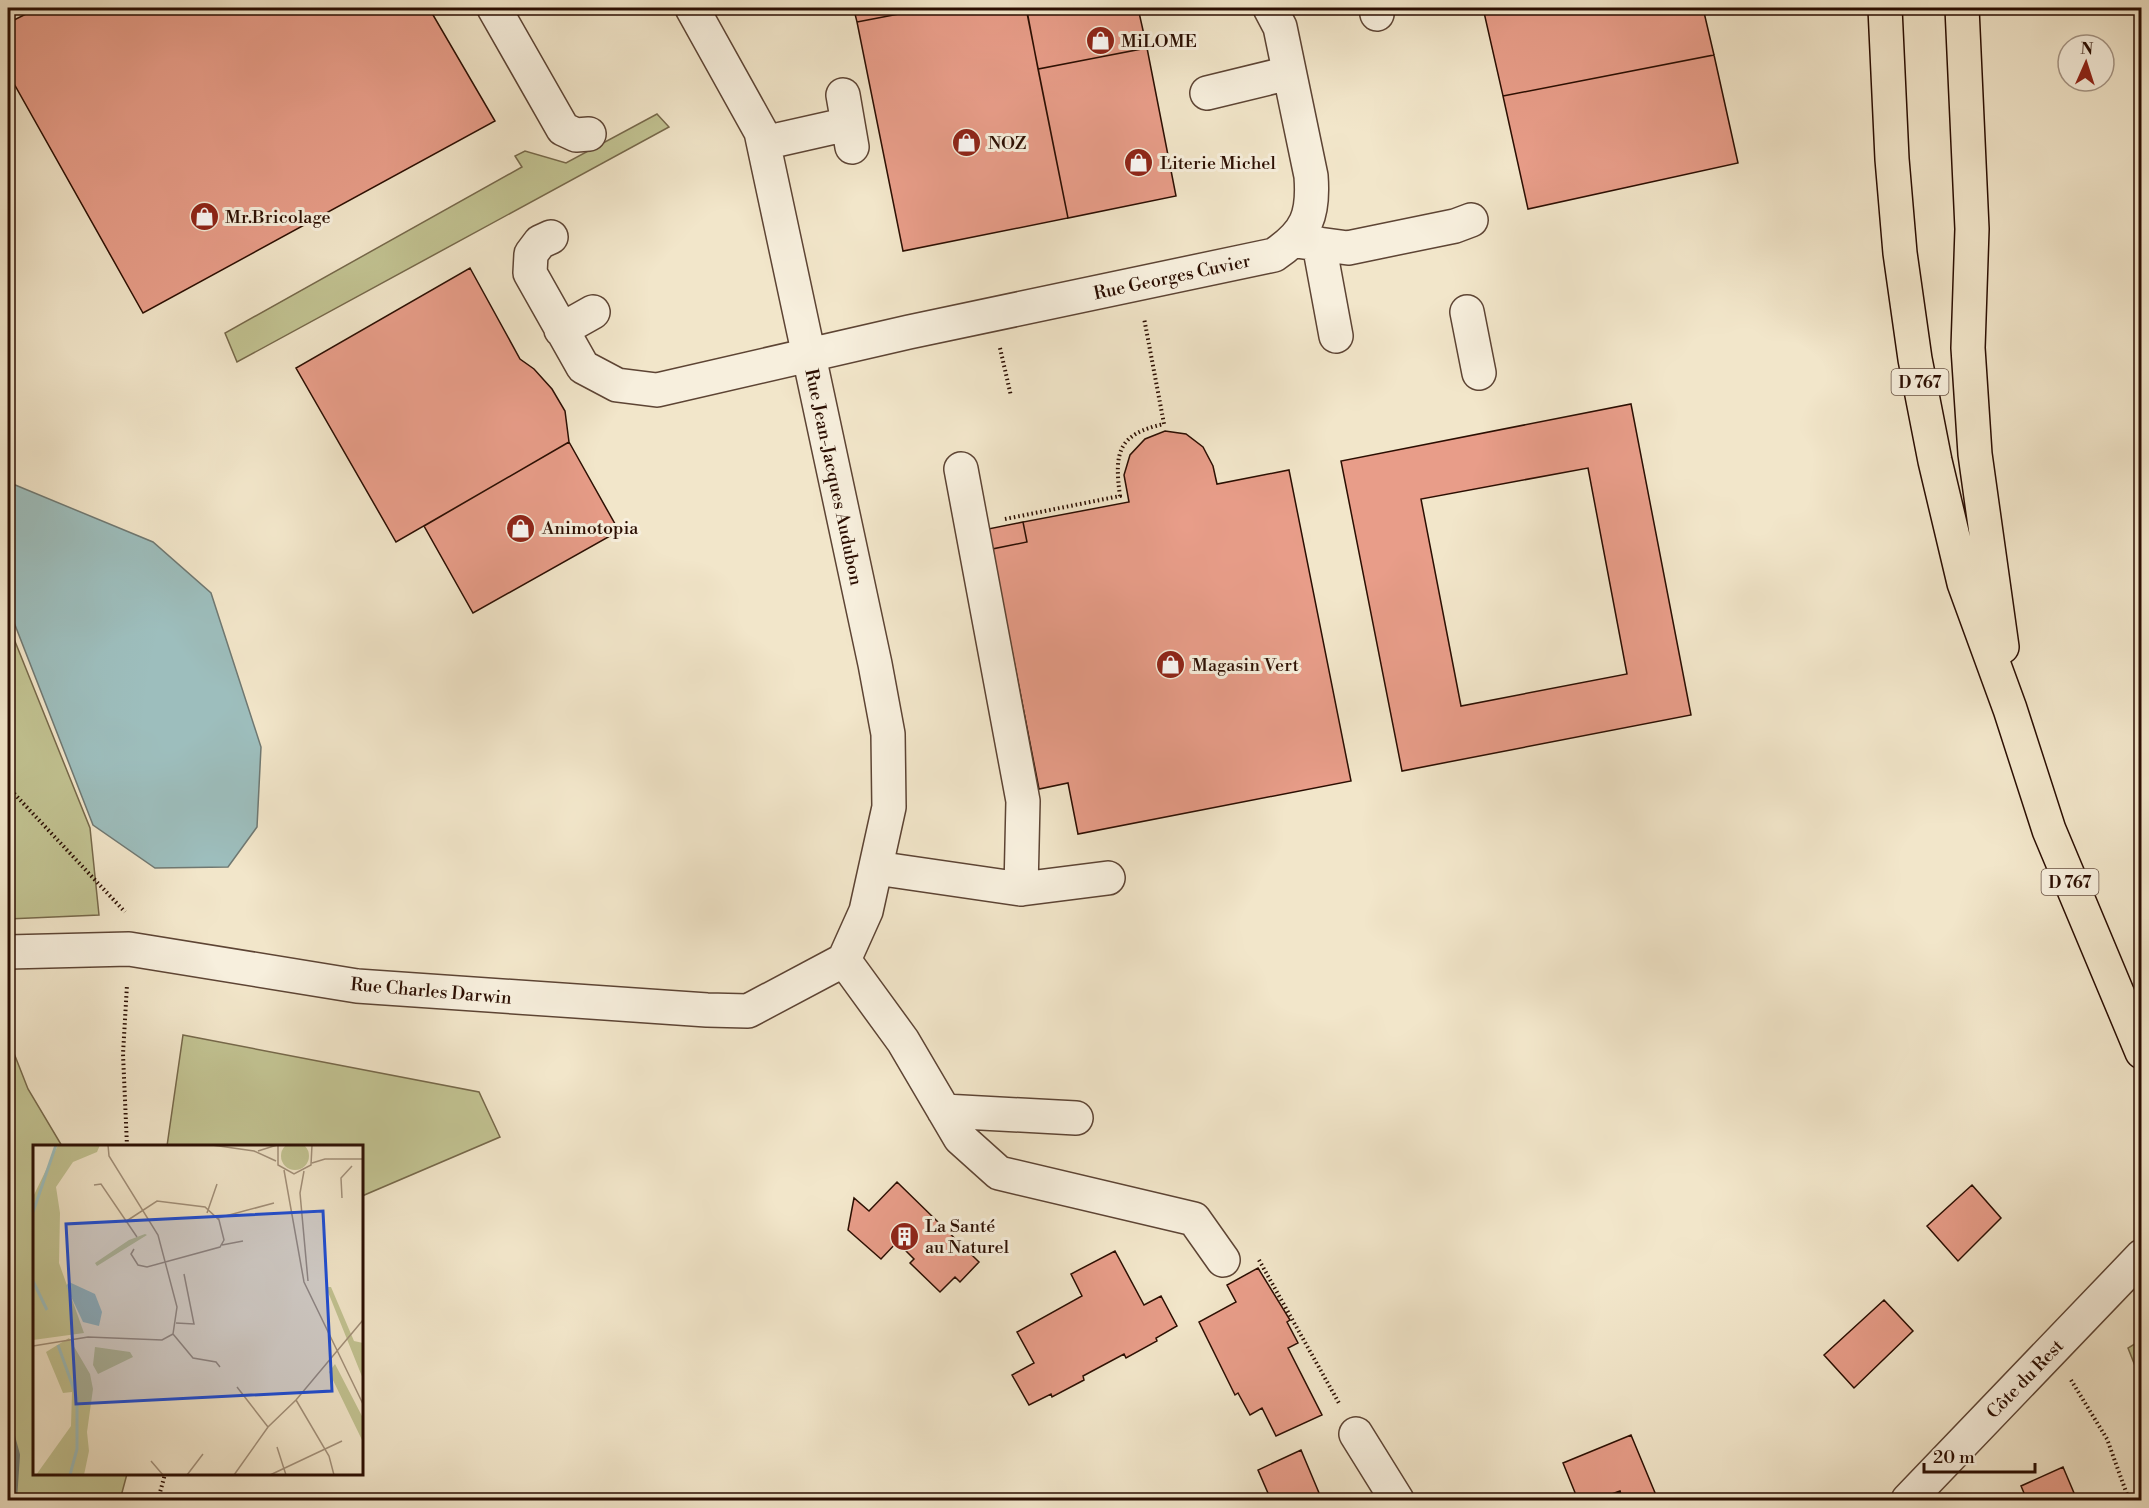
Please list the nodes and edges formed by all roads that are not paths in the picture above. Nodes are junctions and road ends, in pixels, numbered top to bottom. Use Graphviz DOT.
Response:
graph roads {
  1 [pos="495,8"];
  2 [pos="692,8"];
  3 [pos="1885,8"];
  4 [pos="1962,8"];
  5 [pos="1280,9"];
  6 [pos="1289,73"];
  7 [pos="1207,93"];
  8 [pos="848,122"];
  9 [pos="589,134"];
  10 [pos="764,143"];
  11 [pos="1471,220"];
  12 [pos="551,237"];
  13 [pos="1307,243"];
  14 [pos="593,312"];
  15 [pos="1467,312"];
  16 [pos="561,330"];
  17 [pos="1336,336"];
  18 [pos="808,355"];
  19 [pos="1479,373"];
  20 [pos="961,469"];
  21 [pos="2010,709"];
  22 [pos="876,868"];
  23 [pos="1108,878"];
  24 [pos="1021,889"];
  25 [pos="8,952"];
  26 [pos="844,960"];
  27 [pos="2142,1052"];
  28 [pos="944,1111"];
  29 [pos="1076,1118"];
  30 [pos="1223,1260"];
  31 [pos="2132,1268"];
  32 [pos="1356,1434"];
  33 [pos="1397,1500"];
  34 [pos="1908,1500"];
  1 -- 9 [label="street"];
  2 -- 10 [label="street, Rue Jean-Jacques Audubon"];
  3 -- 21 [label="main road, D 767"];
  4 -- 21 [label="main road, D 767"];
  5 -- 6 [label="street"];
  6 -- 7 [label="street"];
  6 -- 13 [label="street"];
  8 -- 10 [label="street"];
  10 -- 18 [label="street, Rue Jean-Jacques Audubon"];
  11 -- 13 [label="street"];
  12 -- 16 [label="street, Rue Georges Cuvier"];
  13 -- 17 [label="street"];
  13 -- 18 [label="street, Rue Georges Cuvier"];
  14 -- 16 [label="street"];
  15 -- 19 [label="street"];
  16 -- 18 [label="street, Rue Georges Cuvier"];
  18 -- 22 [label="street, Rue Jean-Jacques Audubon"];
  20 -- 24 [label="street"];
  21 -- 27 [label="main road, D 767"];
  22 -- 24 [label="street"];
  22 -- 26 [label="street, Rue Jean-Jacques Audubon"];
  23 -- 24 [label="street"];
  25 -- 26 [label="street, Rue Charles Darwin"];
  26 -- 28 [label="street"];
  28 -- 29 [label="street"];
  28 -- 30 [label="street"];
  31 -- 34 [label="street, Côte du Rest"];
  32 -- 33 [label="street"];
}
